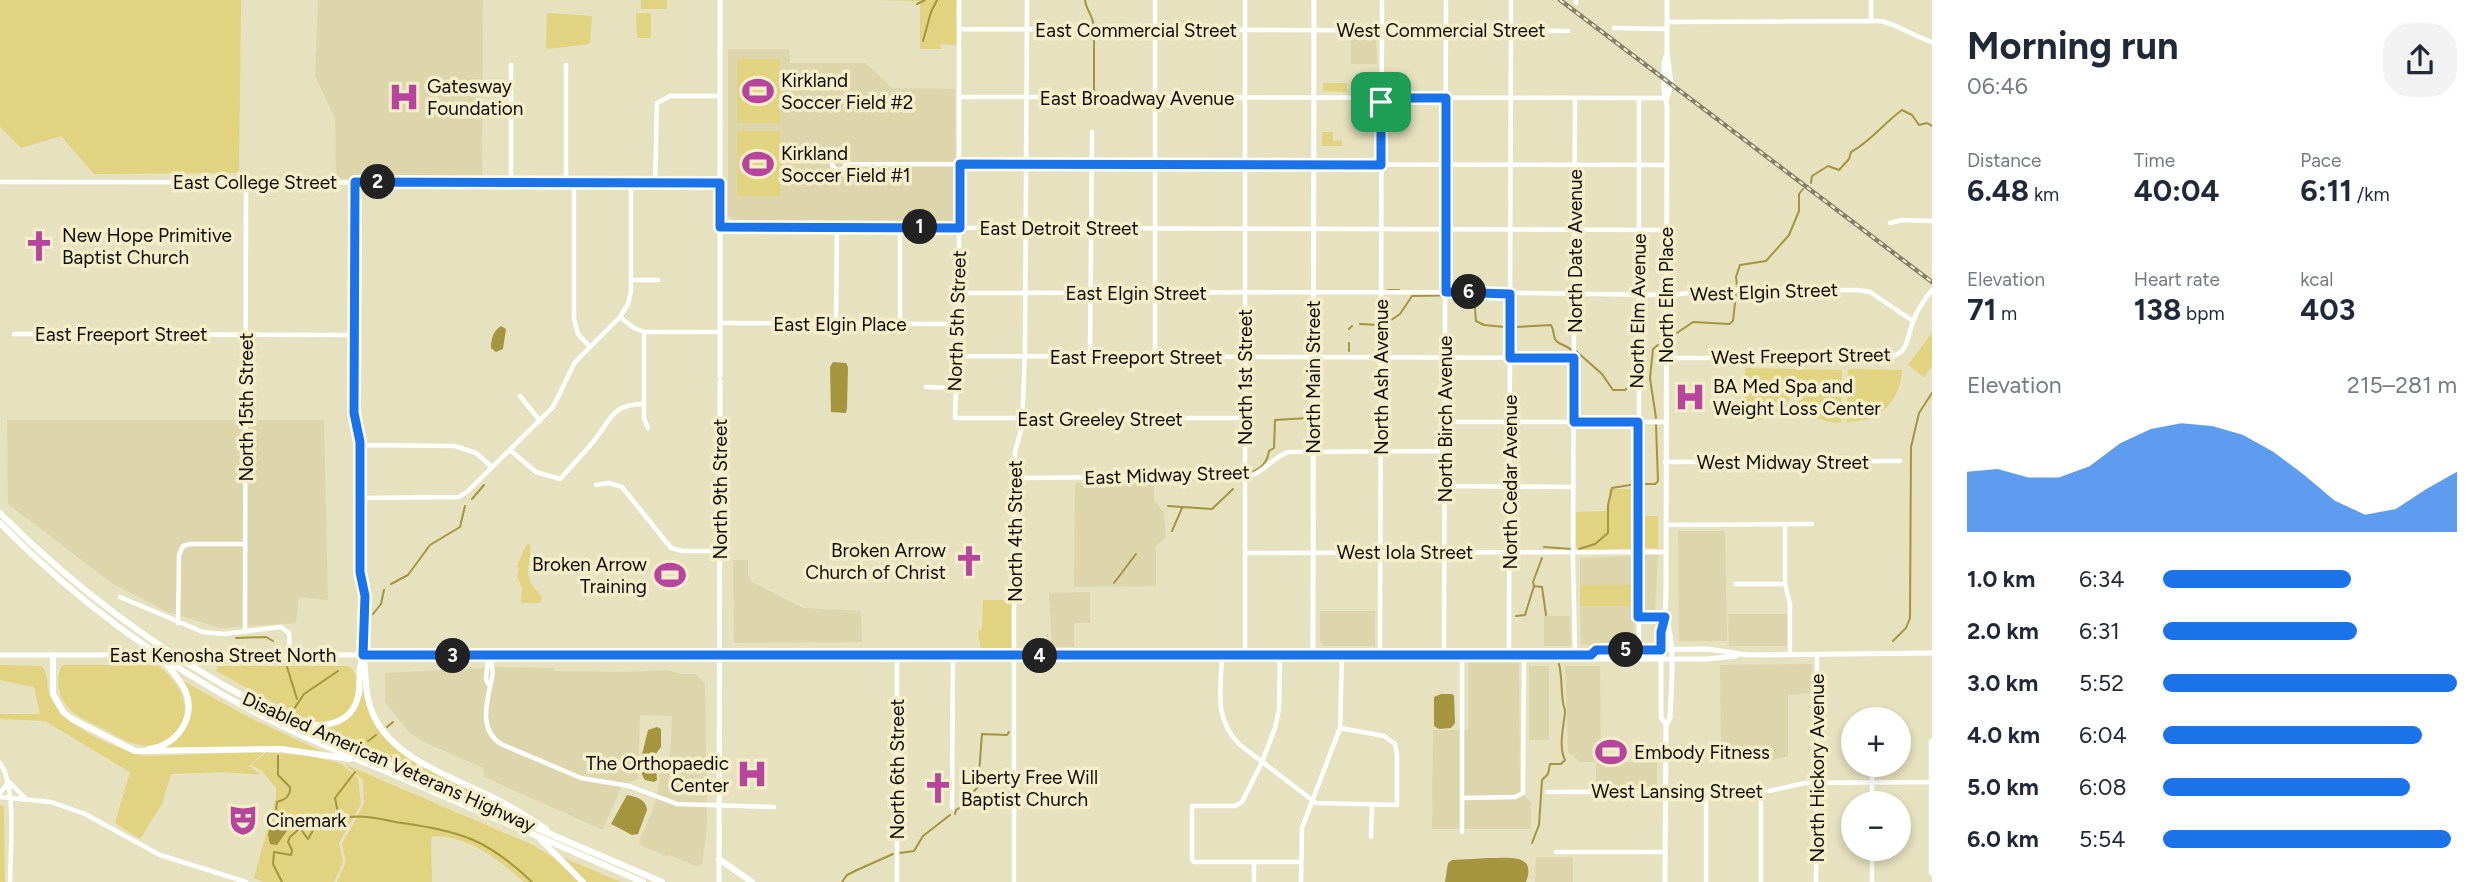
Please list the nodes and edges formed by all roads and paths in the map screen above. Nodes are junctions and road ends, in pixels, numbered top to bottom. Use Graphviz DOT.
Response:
graph roads {
  1 [pos="720,0"];
  2 [pos="959,0"];
  3 [pos="1027,0"];
  4 [pos="1155,0"];
  5 [pos="1245,0"];
  6 [pos="1314,0"];
  7 [pos="1382,0"];
  8 [pos="1446,0"];
  9 [pos="1511,0"];
  10 [pos="1667,0"];
  11 [pos="1871,0"];
  12 [pos="1871,21"];
  13 [pos="1667,22"];
  14 [pos="1614,28"];
  15 [pos="959,29"];
  16 [pos="1027,29"];
  17 [pos="1667,29"];
  18 [pos="1155,30"];
  19 [pos="1245,30"];
  20 [pos="1314,30"];
  21 [pos="1381,30"];
  22 [pos="1446,30"];
  23 [pos="1511,31"];
  24 [pos="1568,31"];
  25 [pos="1932,42"];
  26 [pos="511,65"];
  27 [pos="566,65"];
  28 [pos="720,96"];
  29 [pos="960,97"];
  30 [pos="1027,97"];
  31 [pos="1155,98"];
  32 [pos="1245,98"];
  33 [pos="1313,98"];
  34 [pos="1381,98"];
  35 [pos="1446,98"];
  36 [pos="1575,98"];
  37 [pos="1639,98"];
  38 [pos="1510,99"];
  39 [pos="1667,99"];
  40 [pos="1092,132"];
  41 [pos="846,164"];
  42 [pos="960,164"];
  43 [pos="1027,164"];
  44 [pos="1091,164"];
  45 [pos="1155,164"];
  46 [pos="1245,164"];
  47 [pos="1313,164"];
  48 [pos="1446,164"];
  49 [pos="1381,165"];
  50 [pos="1510,165"];
  51 [pos="1575,165"];
  52 [pos="1639,165"];
  53 [pos="1667,165"];
  54 [pos="0,182"];
  55 [pos="246,182"];
  56 [pos="355,182"];
  57 [pos="511,183"];
  58 [pos="566,183"];
  59 [pos="574,183"];
  60 [pos="631,183"];
  61 [pos="655,183"];
  62 [pos="720,183"];
  63 [pos="1932,220"];
  64 [pos="1890,223"];
  65 [pos="720,227"];
  66 [pos="900,227"];
  67 [pos="837,228"];
  68 [pos="960,228"];
  69 [pos="1026,228"];
  70 [pos="1091,228"];
  71 [pos="1155,228"];
  72 [pos="1245,229"];
  73 [pos="1313,229"];
  74 [pos="1381,229"];
  75 [pos="1446,229"];
  76 [pos="1510,229"];
  77 [pos="1575,229"];
  78 [pos="1639,229"];
  79 [pos="1666,230"];
  80 [pos="631,280"];
  81 [pos="658,280"];
  82 [pos="1932,290"];
  83 [pos="960,293"];
  84 [pos="1026,293"];
  85 [pos="1091,293"];
  86 [pos="1155,293"];
  87 [pos="1245,293"];
  88 [pos="1313,293"];
  89 [pos="1381,293"];
  90 [pos="1510,294"];
  91 [pos="1574,294"];
  92 [pos="1639,294"];
  93 [pos="1446,295"];
  94 [pos="1666,295"];
  95 [pos="620,317"];
  96 [pos="1913,321"];
  97 [pos="720,323"];
  98 [pos="836,324"];
  99 [pos="900,324"];
  100 [pos="960,324"];
  101 [pos="644,332"];
  102 [pos="720,332"];
  103 [pos="14,334"];
  104 [pos="246,334"];
  105 [pos="354,335"];
  106 [pos="589,346"];
  107 [pos="959,356"];
  108 [pos="1024,357"];
  109 [pos="1090,357"];
  110 [pos="1155,357"];
  111 [pos="1244,357"];
  112 [pos="1446,357"];
  113 [pos="1313,358"];
  114 [pos="1381,358"];
  115 [pos="1510,358"];
  116 [pos="1574,358"];
  117 [pos="1666,358"];
  118 [pos="926,387"];
  119 [pos="955,388"];
  120 [pos="520,396"];
  121 [pos="644,404"];
  122 [pos="955,418"];
  123 [pos="1244,418"];
  124 [pos="1022,419"];
  125 [pos="540,421"];
  126 [pos="1445,422"];
  127 [pos="1510,422"];
  128 [pos="1574,422"];
  129 [pos="1638,422"];
  130 [pos="1665,422"];
  131 [pos="648,428"];
  132 [pos="360,445"];
  133 [pos="510,450"];
  134 [pos="1313,452"];
  135 [pos="1381,452"];
  136 [pos="1445,452"];
  137 [pos="1900,461"];
  138 [pos="1665,462"];
  139 [pos="493,467"];
  140 [pos="1245,476"];
  141 [pos="1014,478"];
  142 [pos="596,485"];
  143 [pos="1445,486"];
  144 [pos="1510,487"];
  145 [pos="1574,487"];
  146 [pos="360,498"];
  147 [pos="0,513"];
  148 [pos="0,523"];
  149 [pos="1812,524"];
  150 [pos="1665,525"];
  151 [pos="1785,525"];
  152 [pos="245,544"];
  153 [pos="720,551"];
  154 [pos="1510,551"];
  155 [pos="1638,551"];
  156 [pos="1313,552"];
  157 [pos="1381,552"];
  158 [pos="1445,552"];
  159 [pos="1665,552"];
  160 [pos="1245,553"];
  161 [pos="1573,553"];
  162 [pos="1736,584"];
  163 [pos="1785,584"];
  164 [pos="120,597"];
  165 [pos="1638,617"];
  166 [pos="1665,617"];
  167 [pos="178,623"];
  168 [pos="245,632"];
  169 [pos="1639,650"];
  170 [pos="1661,650"];
  171 [pos="1671,650"];
  172 [pos="1932,653"];
  173 [pos="0,654"];
  174 [pos="53,654"];
  175 [pos="1747,654"];
  176 [pos="1790,654"];
  177 [pos="1817,654"];
  178 [pos="290,655"];
  179 [pos="363,655"];
  180 [pos="1222,655"];
  181 [pos="1245,655"];
  182 [pos="1277,655"];
  183 [pos="1313,655"];
  184 [pos="1342,655"];
  185 [pos="1380,655"];
  186 [pos="1444,655"];
  187 [pos="1462,655"];
  188 [pos="1509,655"];
  189 [pos="1524,655"];
  190 [pos="1575,655"];
  191 [pos="1591,655"];
  192 [pos="161,656"];
  193 [pos="489,656"];
  194 [pos="719,656"];
  195 [pos="897,656"];
  196 [pos="953,656"];
  197 [pos="1014,656"];
  198 [pos="1661,659"];
  199 [pos="1671,659"];
  200 [pos="296,724"];
  201 [pos="1666,725"];
  202 [pos="1340,728"];
  203 [pos="1931,741"];
  204 [pos="360,760"];
  205 [pos="1262,762"];
  206 [pos="0,763"];
  207 [pos="1872,777"];
  208 [pos="1931,782"];
  209 [pos="9,783"];
  210 [pos="1817,783"];
  211 [pos="1872,783"];
  212 [pos="1665,791"];
  213 [pos="1706,791"];
  214 [pos="1761,791"];
  215 [pos="1872,791"];
  216 [pos="1547,792"];
  217 [pos="0,795"];
  218 [pos="10,797"];
  219 [pos="1463,797"];
  220 [pos="25,798"];
  221 [pos="1313,801"];
  222 [pos="1372,805"];
  223 [pos="719,806"];
  224 [pos="774,807"];
  225 [pos="952,808"];
  226 [pos="1462,832"];
  227 [pos="536,836"];
  228 [pos="1371,836"];
  229 [pos="566,841"];
  230 [pos="1556,852"];
  231 [pos="1665,852"];
  232 [pos="719,859"];
  233 [pos="1872,861"];
  234 [pos="1254,862"];
  235 [pos="1301,862"];
  236 [pos="1931,873"];
  237 [pos="10,882"];
  238 [pos="246,882"];
  239 [pos="583,882"];
  240 [pos="643,882"];
  241 [pos="662,882"];
  242 [pos="719,882"];
  243 [pos="752,882"];
  244 [pos="897,882"];
  245 [pos="1014,882"];
  246 [pos="1254,882"];
  247 [pos="1301,882"];
  248 [pos="1665,882"];
  249 [pos="1706,882"];
  250 [pos="1761,882"];
  251 [pos="1816,882"];
  252 [pos="1872,882"];
  1 -- 28 [label="main road, North 9th Street"];
  2 -- 15 [label="street, North 5th Street"];
  3 -- 16 [label="street, North 4th Street"];
  4 -- 18 [label="street"];
  5 -- 19 [label="street, North 1st Street"];
  6 -- 20 [label="main road, North Main Street"];
  7 -- 21 [label="street, North Ash Avenue"];
  8 -- 22 [label="street, North Birch Avenue"];
  9 -- 23 [label="street, North Cedar Avenue"];
  10 -- 13 [label="main road, North Elm Place"];
  11 -- 12 [label="street"];
  12 -- 13 [label="street"];
  12 -- 25 [label="street"];
  13 -- 17 [label="main road, North Elm Place"];
  14 -- 17 [label="street"];
  15 -- 16 [label="street, East Commercial Street"];
  15 -- 29 [label="street, North 5th Street"];
  16 -- 18 [label="street, East Commercial Street"];
  16 -- 30 [label="street, North 4th Street"];
  17 -- 39 [label="main road, North Elm Place"];
  18 -- 19 [label="street, East Commercial Street"];
  18 -- 31 [label="street"];
  19 -- 20 [label="street, East Commercial Street"];
  19 -- 32 [label="street, North 1st Street"];
  20 -- 21 [label="street, West Commercial Street"];
  20 -- 33 [label="main road, North Main Street"];
  21 -- 22 [label="street, West Commercial Street"];
  21 -- 34 [label="street, North Ash Avenue"];
  22 -- 23 [label="street, West Commercial Street"];
  22 -- 35 [label="street, North Birch Avenue"];
  23 -- 24 [label="street, West Commercial Street"];
  23 -- 38 [label="street, North Cedar Avenue"];
  26 -- 57 [label="street"];
  27 -- 58 [label="street"];
  28 -- 61 [label="street"];
  28 -- 62 [label="main road, North 9th Street"];
  29 -- 30 [label="street, East Broadway Avenue"];
  29 -- 42 [label="street, North 5th Street"];
  30 -- 31 [label="street, East Broadway Avenue"];
  30 -- 43 [label="street, North 4th Street"];
  31 -- 32 [label="street, East Broadway Avenue"];
  31 -- 45 [label="street"];
  32 -- 33 [label="street, East Broadway Avenue"];
  32 -- 46 [label="street, North 1st Street"];
  33 -- 34 [label="street, East Broadway Avenue"];
  33 -- 47 [label="main road, North Main Street"];
  34 -- 35 [label="street, East Broadway Avenue"];
  34 -- 49 [label="street, North Ash Avenue"];
  35 -- 38 [label="street, East Broadway Avenue"];
  35 -- 48 [label="street, North Birch Avenue"];
  36 -- 37 [label="street, East Broadway Avenue"];
  36 -- 38 [label="street, East Broadway Avenue"];
  36 -- 51 [label="street, North Date Avenue"];
  37 -- 39 [label="street, East Broadway Avenue"];
  37 -- 52 [label="street, North Elm Avenue"];
  38 -- 50 [label="street, North Cedar Avenue"];
  39 -- 53 [label="main road, North Elm Place"];
  40 -- 44 [label="street"];
  41 -- 42 [label="street"];
  42 -- 43 [label="street"];
  42 -- 68 [label="street, North 5th Street"];
  43 -- 44 [label="street"];
  43 -- 69 [label="street, North 4th Street"];
  44 -- 45 [label="street"];
  44 -- 70 [label="street"];
  45 -- 46 [label="street"];
  45 -- 71 [label="street"];
  46 -- 47 [label="street"];
  46 -- 72 [label="street, North 1st Street"];
  47 -- 49 [label="street"];
  47 -- 73 [label="main road, North Main Street"];
  48 -- 49 [label="street"];
  48 -- 50 [label="street"];
  48 -- 75 [label="street, North Birch Avenue"];
  49 -- 74 [label="street, North Ash Avenue"];
  50 -- 51 [label="street"];
  50 -- 76 [label="street, North Cedar Avenue"];
  51 -- 52 [label="street"];
  51 -- 77 [label="street, North Date Avenue"];
  52 -- 53 [label="street"];
  52 -- 78 [label="street, North Elm Avenue"];
  53 -- 79 [label="main road, North Elm Place"];
  54 -- 55 [label="street, East College Street"];
  55 -- 56 [label="street, East College Street"];
  55 -- 104 [label="street, North 15th Street"];
  56 -- 57 [label="street, East College Street"];
  56 -- 105 [label="street"];
  57 -- 58 [label="street, East College Street"];
  58 -- 59 [label="street, East College Street"];
  59 -- 60 [label="street, East College Street"];
  59 -- 106 [label="street"];
  60 -- 61 [label="street, East College Street"];
  60 -- 80 [label="street"];
  61 -- 62 [label="street, East College Street"];
  62 -- 65 [label="main road, North 9th Street"];
  63 -- 64 [label="street"];
  65 -- 67 [label="street, East Detroit Street"];
  65 -- 97 [label="main road, North 9th Street"];
  66 -- 67 [label="street, East Detroit Street"];
  66 -- 68 [label="street, East Detroit Street"];
  66 -- 99 [label="street"];
  67 -- 98 [label="street"];
  68 -- 69 [label="street, East Detroit Street"];
  68 -- 83 [label="street, North 5th Street"];
  69 -- 70 [label="street, East Detroit Street"];
  69 -- 84 [label="street, North 4th Street"];
  70 -- 71 [label="street, East Detroit Street"];
  70 -- 85 [label="street"];
  71 -- 72 [label="street, East Detroit Street"];
  71 -- 86 [label="street"];
  72 -- 73 [label="street, East Detroit Street"];
  72 -- 87 [label="street, North 1st Street"];
  73 -- 74 [label="street, East Detroit Street"];
  73 -- 88 [label="main road, North Main Street"];
  74 -- 75 [label="street, East Detroit Street"];
  74 -- 89 [label="street, North Ash Avenue"];
  75 -- 76 [label="street, East Detroit Street"];
  75 -- 93 [label="street, North Birch Avenue"];
  76 -- 77 [label="street, East Detroit Street"];
  76 -- 90 [label="street, North Cedar Avenue"];
  77 -- 78 [label="street, East Detroit Street"];
  77 -- 91 [label="street, North Date Avenue"];
  78 -- 79 [label="street, East Detroit Street"];
  78 -- 92 [label="street, North Elm Avenue"];
  79 -- 94 [label="main road, North Elm Place"];
  80 -- 81 [label="street"];
  80 -- 95 [label="street"];
  82 -- 96 [label="street"];
  83 -- 84 [label="street, East Elgin Street"];
  83 -- 100 [label="street, North 5th Street"];
  84 -- 85 [label="street, East Elgin Street"];
  84 -- 108 [label="street, North 4th Street"];
  85 -- 86 [label="street, East Elgin Street"];
  85 -- 109 [label="street"];
  86 -- 87 [label="street, East Elgin Street"];
  86 -- 110 [label="street"];
  87 -- 88 [label="street, East Elgin Street"];
  87 -- 111 [label="street, North 1st Street"];
  88 -- 89 [label="street, West Elgin Street"];
  88 -- 113 [label="main road, North Main Street"];
  89 -- 93 [label="street, West Elgin Street"];
  89 -- 114 [label="street, North Ash Avenue"];
  90 -- 91 [label="street, West Elgin Street"];
  90 -- 93 [label="street, West Elgin Street"];
  90 -- 115 [label="street, North Cedar Avenue"];
  91 -- 92 [label="street, West Elgin Street"];
  91 -- 116 [label="street, North Date Avenue"];
  92 -- 94 [label="street, West Elgin Street"];
  92 -- 129 [label="street, North Elm Avenue"];
  93 -- 112 [label="street, North Birch Avenue"];
  94 -- 96 [label="street, West Elgin Street"];
  94 -- 117 [label="main road, North Elm Place"];
  95 -- 101 [label="street"];
  95 -- 106 [label="street"];
  96 -- 117 [label="street, West Freeport Street"];
  97 -- 98 [label="street, East Elgin Place"];
  97 -- 102 [label="main road, North 9th Street"];
  98 -- 99 [label="street, East Elgin Place"];
  99 -- 100 [label="street, East Elgin Place"];
  100 -- 107 [label="street, North 5th Street"];
  101 -- 102 [label="street"];
  101 -- 121 [label="street"];
  102 -- 153 [label="main road, North 9th Street"];
  103 -- 104 [label="street, East Freeport Street"];
  104 -- 105 [label="street, East Freeport Street"];
  104 -- 152 [label="street, North 15th Street"];
  105 -- 132 [label="street"];
  106 -- 125 [label="street"];
  107 -- 108 [label="street, East Freeport Street"];
  107 -- 119 [label="street, North 5th Street"];
  108 -- 109 [label="street, East Freeport Street"];
  108 -- 124 [label="street, North 4th Street"];
  109 -- 110 [label="street, East Freeport Street"];
  110 -- 111 [label="street, East Freeport Street"];
  111 -- 113 [label="street, East Freeport Street"];
  111 -- 123 [label="street, North 1st Street"];
  112 -- 114 [label="street"];
  112 -- 115 [label="street"];
  112 -- 126 [label="street, North Birch Avenue"];
  113 -- 114 [label="street"];
  113 -- 134 [label="main road, North Main Street"];
  114 -- 135 [label="street, North Ash Avenue"];
  115 -- 116 [label="street"];
  115 -- 127 [label="street, North Cedar Avenue"];
  116 -- 128 [label="street, North Date Avenue"];
  117 -- 130 [label="main road, North Elm Place"];
  118 -- 119 [label="street"];
  119 -- 122 [label="street, North 5th Street"];
  120 -- 125 [label="street"];
  121 -- 131 [label="street"];
  121 -- 133 [label="street"];
  122 -- 124 [label="street, East Greeley Street"];
  123 -- 124 [label="street, East Greeley Street"];
  123 -- 140 [label="street, North 1st Street"];
  124 -- 141 [label="street, North 4th Street"];
  125 -- 133 [label="street"];
  126 -- 127 [label="street"];
  126 -- 136 [label="street, North Birch Avenue"];
  127 -- 128 [label="street"];
  127 -- 144 [label="street, North Cedar Avenue"];
  128 -- 129 [label="street"];
  128 -- 145 [label="street, North Date Avenue"];
  129 -- 130 [label="street"];
  129 -- 155 [label="street, North Elm Avenue"];
  130 -- 138 [label="main road, North Elm Place"];
  132 -- 139 [label="street"];
  132 -- 146 [label="street"];
  133 -- 139 [label="street"];
  134 -- 135 [label="street"];
  134 -- 140 [label="street, East Midway Street"];
  134 -- 156 [label="main road, North Main Street"];
  135 -- 136 [label="street"];
  135 -- 157 [label="street, North Ash Avenue"];
  136 -- 143 [label="street, North Birch Avenue"];
  137 -- 138 [label="street, West Midway Street"];
  138 -- 150 [label="main road, North Elm Place"];
  139 -- 146 [label="street"];
  140 -- 141 [label="street, East Midway Street"];
  140 -- 160 [label="street, North 1st Street"];
  141 -- 197 [label="street, North 4th Street"];
  142 -- 153 [label="street"];
  143 -- 144 [label="street"];
  143 -- 158 [label="street, North Birch Avenue"];
  144 -- 145 [label="street"];
  144 -- 154 [label="street, North Cedar Avenue"];
  145 -- 161 [label="street, North Date Avenue"];
  146 -- 179 [label="street"];
  147 -- 200 [label="highway, Disabled American Veterans Highway"];
  148 -- 192 [label="highway, Disabled American Veterans Highway"];
  149 -- 151 [label="street"];
  150 -- 151 [label="street"];
  150 -- 159 [label="main road, North Elm Place"];
  151 -- 163 [label="street, North Hickory Avenue"];
  152 -- 167 [label="street"];
  152 -- 168 [label="street, North 15th Street"];
  153 -- 194 [label="main road, North 9th Street"];
  154 -- 158 [label="street, West Iola Street"];
  154 -- 161 [label="street, West Iola Street"];
  154 -- 188 [label="street, North Cedar Avenue"];
  155 -- 159 [label="street, West Iola Street"];
  155 -- 161 [label="street, West Iola Street"];
  155 -- 165 [label="street, North Elm Avenue"];
  156 -- 157 [label="street, West Iola Street"];
  156 -- 160 [label="street, West Iola Street"];
  156 -- 183 [label="main road, North Main Street"];
  157 -- 158 [label="street, West Iola Street"];
  157 -- 185 [label="street, North Ash Avenue"];
  158 -- 186 [label="street, North Birch Avenue"];
  159 -- 166 [label="main road, North Elm Place"];
  160 -- 181 [label="street, North 1st Street"];
  161 -- 190 [label="street, North Date Avenue"];
  162 -- 163 [label="street"];
  163 -- 176 [label="street, North Hickory Avenue"];
  164 -- 167 [label="street"];
  165 -- 166 [label="street"];
  165 -- 169 [label="street, North Elm Avenue"];
  166 -- 170 [label="main road, North Elm Place"];
  166 -- 171 [label="main road, North Elm Place"];
  167 -- 168 [label="street"];
  168 -- 178 [label="street"];
  169 -- 170 [label="main road"];
  169 -- 191 [label="main road"];
  170 -- 171 [label="main road"];
  170 -- 198 [label="main road, North Elm Place"];
  171 -- 175 [label="main road"];
  171 -- 199 [label="main road, North Elm Place"];
  172 -- 177 [label="main road"];
  173 -- 174 [label="main road, East Kenosha Street North"];
  174 -- 178 [label="main road, East Kenosha Street North"];
  174 -- 192 [label="highway"];
  174 -- 204 [label="highway"];
  175 -- 176 [label="main road"];
  175 -- 199 [label="main road"];
  176 -- 177 [label="main road"];
  177 -- 210 [label="street, North Hickory Avenue"];
  178 -- 179 [label="main road, East Kenosha Street North"];
  179 -- 193 [label="main road, East Kenosha Street North"];
  179 -- 200 [label="highway"];
  179 -- 229 [label="highway"];
  180 -- 181 [label="main road, East Kenosha Street North"];
  180 -- 197 [label="main road, East Kenosha Street North"];
  180 -- 205 [label="street"];
  181 -- 182 [label="main road, East Kenosha Street North"];
  182 -- 183 [label="main road"];
  182 -- 205 [label="street"];
  183 -- 184 [label="main road"];
  184 -- 185 [label="main road"];
  184 -- 202 [label="street"];
  185 -- 186 [label="main road"];
  186 -- 187 [label="main road"];
  187 -- 188 [label="main road"];
  187 -- 219 [label="street"];
  188 -- 189 [label="main road"];
  189 -- 190 [label="main road"];
  189 -- 219 [label="street"];
  190 -- 191 [label="main road"];
  191 -- 198 [label="main road"];
  192 -- 204 [label="highway, Disabled American Veterans Highway"];
  193 -- 194 [label="main road, East Kenosha Street North"];
  193 -- 223 [label="street"];
  194 -- 195 [label="main road, East Kenosha Street North"];
  194 -- 223 [label="main road, North 9th Street"];
  195 -- 196 [label="main road, East Kenosha Street North"];
  195 -- 244 [label="street, North 6th Street"];
  196 -- 197 [label="main road, East Kenosha Street North"];
  196 -- 225 [label="street"];
  197 -- 245 [label="street, North 4th Street"];
  198 -- 199 [label="main road"];
  198 -- 201 [label="main road, North Elm Place"];
  199 -- 201 [label="main road, North Elm Place"];
  200 -- 229 [label="highway, Disabled American Veterans Highway"];
  201 -- 212 [label="main road, North Elm Place"];
  202 -- 221 [label="street"];
  202 -- 222 [label="street"];
  203 -- 208 [label="street"];
  204 -- 227 [label="highway, Disabled American Veterans Highway"];
  205 -- 221 [label="street"];
  205 -- 234 [label="street"];
  206 -- 209 [label="street"];
  207 -- 211 [label="street"];
  208 -- 211 [label="street, West Lansing Street"];
  208 -- 236 [label="street"];
  209 -- 217 [label="street"];
  209 -- 218 [label="street"];
  209 -- 220 [label="street"];
  210 -- 211 [label="street, West Lansing Street"];
  210 -- 214 [label="street, West Lansing Street"];
  210 -- 251 [label="street, North Hickory Avenue"];
  211 -- 215 [label="street"];
  212 -- 213 [label="street, West Lansing Street"];
  212 -- 216 [label="street, West Lansing Street"];
  212 -- 231 [label="main road, North Elm Place"];
  213 -- 214 [label="street, West Lansing Street"];
  213 -- 249 [label="street"];
  214 -- 250 [label="street"];
  217 -- 218 [label="street"];
  218 -- 220 [label="street"];
  218 -- 237 [label="street"];
  219 -- 226 [label="street"];
  220 -- 238 [label="street"];
  221 -- 222 [label="street"];
  221 -- 235 [label="street"];
  222 -- 228 [label="street"];
  223 -- 224 [label="street"];
  223 -- 232 [label="main road, North 9th Street"];
  227 -- 239 [label="highway"];
  227 -- 240 [label="highway, Disabled American Veterans Highway"];
  229 -- 241 [label="highway, Disabled American Veterans Highway"];
  230 -- 231 [label="street"];
  231 -- 248 [label="main road, North Elm Place"];
  232 -- 242 [label="main road, North 9th Street"];
  232 -- 243 [label="highway"];
  233 -- 252 [label="street"];
  234 -- 235 [label="street"];
  234 -- 246 [label="street"];
  235 -- 247 [label="street"];
}
